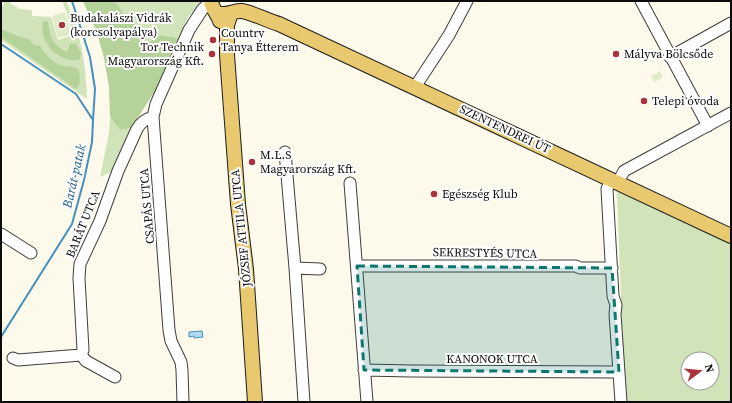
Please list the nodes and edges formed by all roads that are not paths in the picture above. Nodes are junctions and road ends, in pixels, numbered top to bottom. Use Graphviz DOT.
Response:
graph roads {
  1 [pos="467,1"];
  2 [pos="641,1"];
  3 [pos="226,7"];
  4 [pos="731,23"];
  5 [pos="670,56"];
  6 [pos="415,87"];
  7 [pos="731,113"];
  8 [pos="153,117"];
  9 [pos="708,126"];
  10 [pos="285,152"];
  11 [pos="614,181"];
  12 [pos="350,183"];
  13 [pos="1,234"];
  14 [pos="731,236"];
  15 [pos="31,253"];
  16 [pos="357,266"];
  17 [pos="295,268"];
  18 [pos="612,268"];
  19 [pos="320,269"];
  20 [pos="82,355"];
  21 [pos="13,358"];
  22 [pos="364,370"];
  23 [pos="620,372"];
  24 [pos="115,376"];
  25 [pos="183,402"];
  26 [pos="255,402"];
  27 [pos="304,402"];
  28 [pos="367,402"];
  29 [pos="621,402"];
  1 -- 6 [label="street"];
  2 -- 5 [label="street"];
  3 -- 6 [label="main road, SZENTENDREI ÚT"];
  3 -- 8 [label="street, CSAPÁS UTCA"];
  3 -- 26 [label="main road, JÓZSEF ATTILA UTCA"];
  4 -- 5 [label="street"];
  5 -- 9 [label="street"];
  6 -- 11 [label="main road, SZENTENDREI ÚT"];
  7 -- 9 [label="street"];
  8 -- 20 [label="street, BARÁT UTCA"];
  8 -- 25 [label="street, CSAPÁS UTCA"];
  9 -- 11 [label="street"];
  10 -- 17 [label="street"];
  11 -- 14 [label="main road, SZENTENDREI ÚT"];
  11 -- 18 [label="street"];
  12 -- 16 [label="street"];
  13 -- 15 [label="street"];
  16 -- 18 [label="street, SEKRESTYÉS UTCA"];
  16 -- 22 [label="street"];
  17 -- 19 [label="street"];
  17 -- 27 [label="street"];
  18 -- 23 [label="street"];
  20 -- 21 [label="street"];
  20 -- 24 [label="street"];
  22 -- 23 [label="street, KANONOK UTCA"];
  22 -- 28 [label="street"];
  23 -- 29 [label="street"];
}
